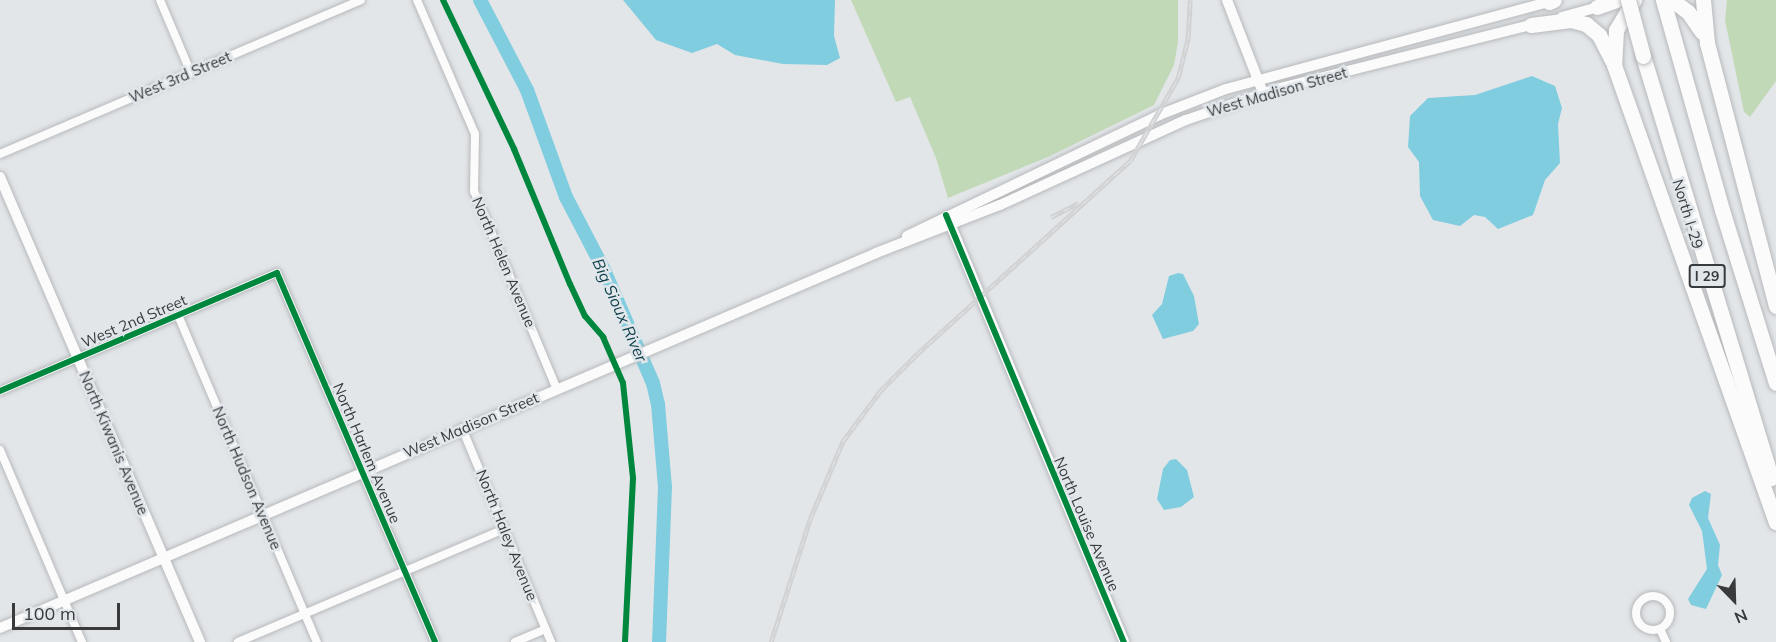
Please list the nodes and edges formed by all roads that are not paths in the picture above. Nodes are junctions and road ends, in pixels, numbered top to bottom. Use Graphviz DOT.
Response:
graph roads {
  1 [pos="160,0"];
  2 [pos="361,0"];
  3 [pos="417,0"];
  4 [pos="1227,0"];
  5 [pos="1616,0"];
  6 [pos="1627,0"];
  7 [pos="1634,0"];
  8 [pos="1663,0"];
  9 [pos="1672,0"];
  10 [pos="1703,0"];
  11 [pos="1553,1"];
  12 [pos="1597,7"];
  13 [pos="1531,25"];
  14 [pos="1707,43"];
  15 [pos="191,73"];
  16 [pos="1259,78"];
  17 [pos="1622,86"];
  18 [pos="1263,93"];
  19 [pos="0,154"];
  20 [pos="0,177"];
  21 [pos="946,215"];
  22 [pos="950,226"];
  23 [pos="876,253"];
  24 [pos="277,273"];
  25 [pos="1776,306"];
  26 [pos="178,315"];
  27 [pos="77,358"];
  28 [pos="1776,383"];
  29 [pos="557,389"];
  30 [pos="0,391"];
  31 [pos="462,428"];
  32 [pos="0,450"];
  33 [pos="362,472"];
  34 [pos="1776,494"];
  35 [pos="262,514"];
  36 [pos="1776,522"];
  37 [pos="504,529"];
  38 [pos="163,556"];
  39 [pos="406,571"];
  40 [pos="64,599"];
  41 [pos="306,614"];
  42 [pos="0,628"];
  43 [pos="1660,629"];
  44 [pos="545,630"];
  45 [pos="82,642"];
  46 [pos="200,642"];
  47 [pos="238,642"];
  48 [pos="317,642"];
  49 [pos="435,642"];
  50 [pos="515,642"];
  51 [pos="551,642"];
  52 [pos="1124,642"];
  53 [pos="1666,642"];
  1 -- 15 [label="street"];
  2 -- 15 [label="street, West 3rd Street"];
  3 -- 29 [label="street, North Helen Avenue"];
  4 -- 16 [label="main road"];
  5 -- 12 [label="highway"];
  6 -- 12 [label="main road, West Madison Street"];
  6 -- 34 [label="highway, North I-29 / I 29, bridge"];
  7 -- 17 [label="highway"];
  8 -- 28 [label="highway, I 29"];
  9 -- 14 [label="highway"];
  10 -- 14 [label="highway"];
  11 -- 16 [label="main road, West Madison Street"];
  12 -- 13 [label="main road, West Madison Street"];
  13 -- 17 [label="highway"];
  13 -- 18 [label="main road, West Madison Street"];
  14 -- 25 [label="highway"];
  15 -- 19 [label="street, West 3rd Street"];
  16 -- 18 [label="main road"];
  16 -- 21 [label="main road, West Madison Street"];
  17 -- 36 [label="highway"];
  18 -- 22 [label="main road, West Madison Street"];
  20 -- 27 [label="main road, North Kiwanis Avenue"];
  21 -- 22 [label="main road, North Louise Avenue"];
  21 -- 23 [label="main road, West Madison Street"];
  22 -- 23 [label="main road, West Madison Street"];
  22 -- 52 [label="main road, North Louise Avenue"];
  23 -- 29 [label="main road, West Madison Street"];
  24 -- 26 [label="street, West 2nd Street"];
  24 -- 33 [label="street, North Harlem Avenue"];
  26 -- 27 [label="street, West 2nd Street"];
  26 -- 35 [label="street, North Hudson Avenue"];
  27 -- 30 [label="street, West 2nd Street"];
  27 -- 38 [label="main road, North Kiwanis Avenue"];
  29 -- 31 [label="main road, West Madison Street"];
  31 -- 33 [label="main road, West Madison Street"];
  31 -- 37 [label="street, North Haley Avenue"];
  32 -- 40 [label="street"];
  33 -- 35 [label="main road, West Madison Street"];
  33 -- 39 [label="street, North Harlem Avenue"];
  35 -- 38 [label="main road, West Madison Street"];
  35 -- 41 [label="street, North Hudson Avenue"];
  37 -- 39 [label="street"];
  37 -- 44 [label="street, North Haley Avenue"];
  38 -- 40 [label="main road, West Madison Street"];
  38 -- 46 [label="main road, North Kiwanis Avenue"];
  39 -- 41 [label="street"];
  39 -- 49 [label="street, North Harlem Avenue"];
  40 -- 42 [label="main road, West Madison Street"];
  40 -- 45 [label="street"];
  41 -- 47 [label="street"];
  41 -- 48 [label="street, North Hudson Avenue"];
  43 -- 43 [label="street"];
  43 -- 53 [label="street"];
  44 -- 50 [label="street"];
  44 -- 51 [label="street, North Haley Avenue"];
}
